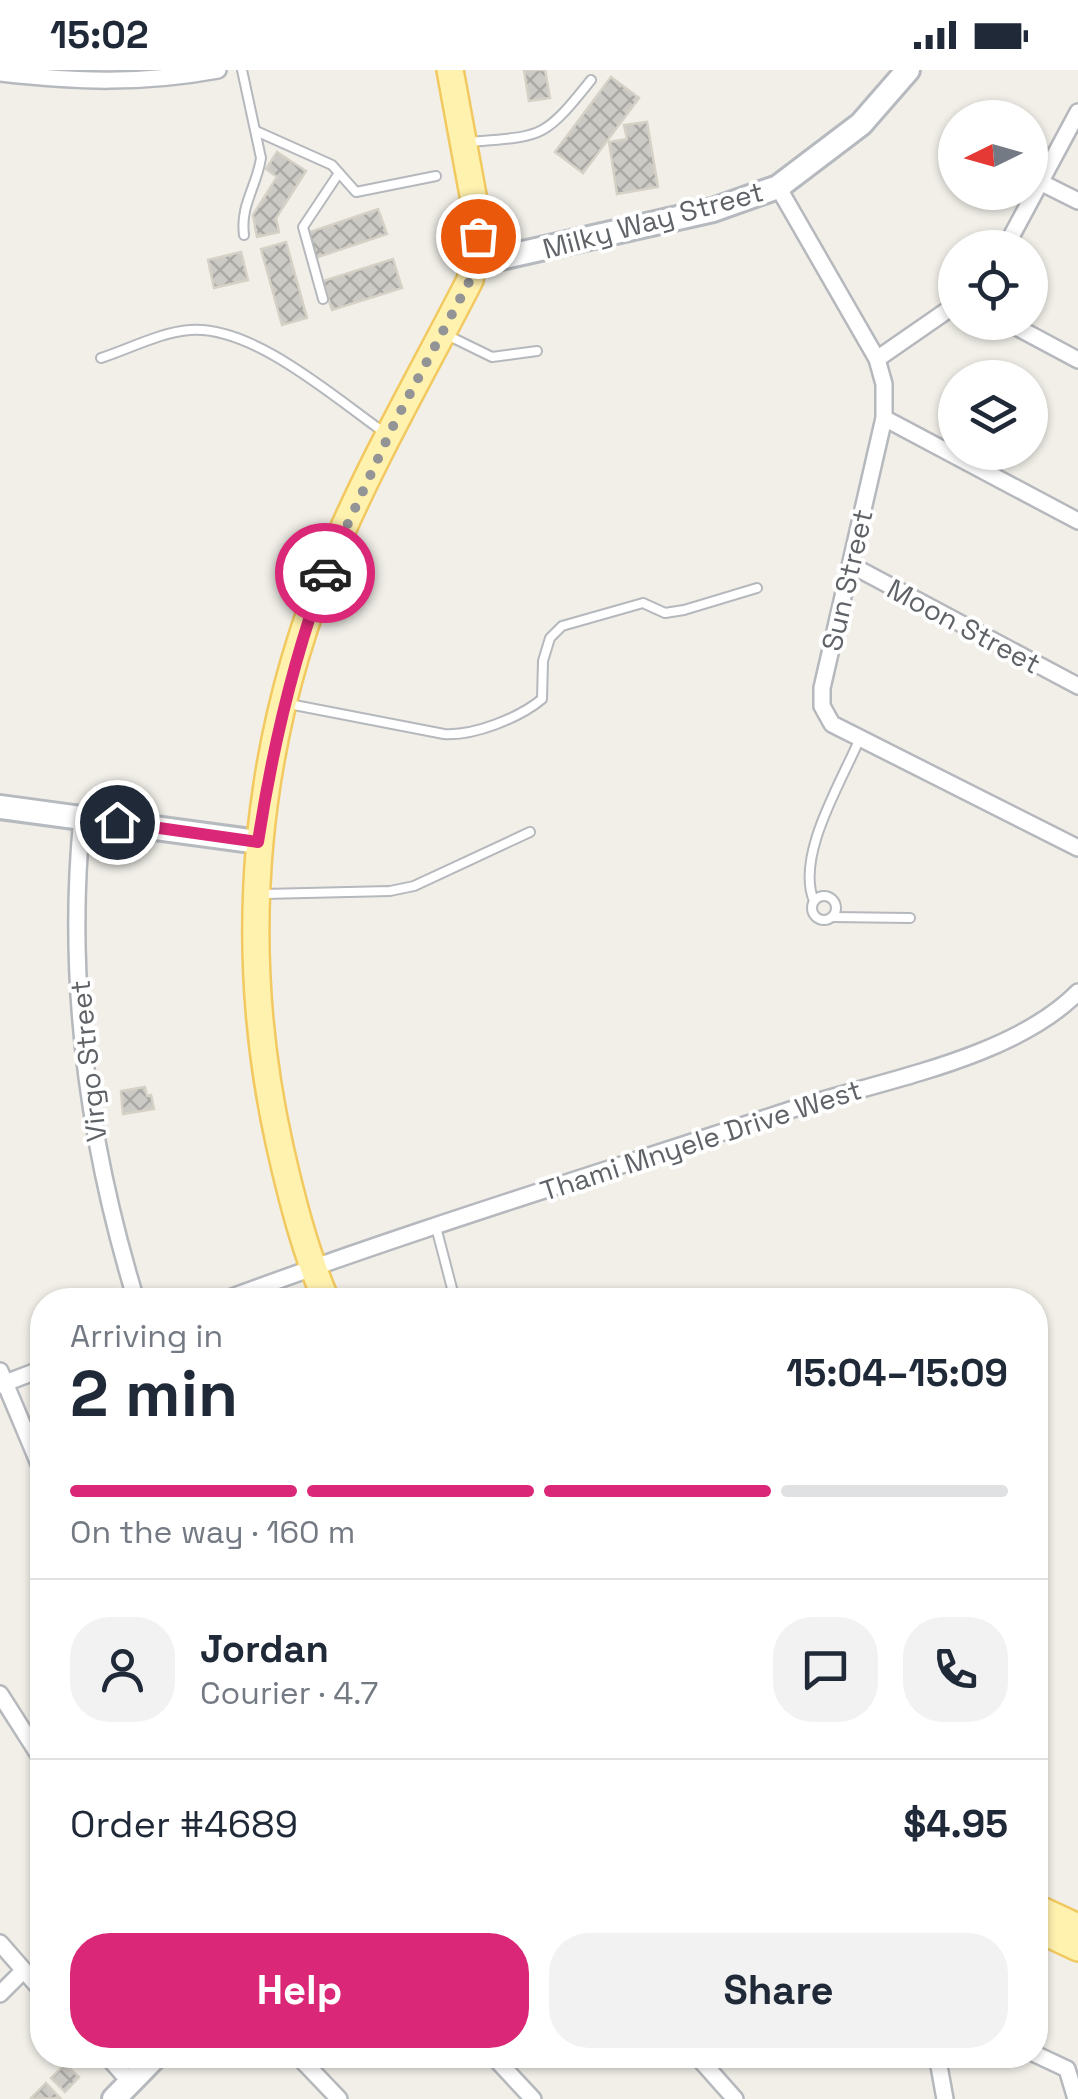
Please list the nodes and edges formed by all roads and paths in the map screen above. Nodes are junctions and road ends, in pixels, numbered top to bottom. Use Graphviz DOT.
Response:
graph roads {
  1 [pos="218,70"];
  2 [pos="242,70"];
  3 [pos="450,70"];
  4 [pos="908,70"];
  5 [pos="0,72"];
  6 [pos="591,80"];
  7 [pos="1078,112"];
  8 [pos="256,131"];
  9 [pos="463,142"];
  10 [pos="1048,167"];
  11 [pos="339,173"];
  12 [pos="436,176"];
  13 [pos="1048,186"];
  14 [pos="778,188"];
  15 [pos="1078,202"];
  16 [pos="244,235"];
  17 [pos="474,264"];
  18 [pos="323,299"];
  19 [pos="938,318"];
  20 [pos="443,333"];
  21 [pos="1040,340"];
  22 [pos="537,351"];
  23 [pos="102,358"];
  24 [pos="877,359"];
  25 [pos="1078,360"];
  26 [pos="884,418"];
  27 [pos="389,436"];
  28 [pos="1078,521"];
  29 [pos="851,565"];
  30 [pos="757,588"];
  31 [pos="1078,686"];
  32 [pos="285,703"];
  33 [pos="860,738"];
  34 [pos="0,808"];
  35 [pos="82,818"];
  36 [pos="530,832"];
  37 [pos="258,842"];
  38 [pos="1078,848"];
  39 [pos="254,894"];
  40 [pos="814,901"];
  41 [pos="832,918"];
  42 [pos="910,918"];
  43 [pos="1078,992"];
  44 [pos="436,1226"];
  45 [pos="312,1267"];
  46 [pos="133,1288"];
  47 [pos="256,1288"];
  48 [pos="321,1288"];
  49 [pos="452,1288"];
  50 [pos="30,1372"];
  51 [pos="1,1380"];
  52 [pos="30,1444"];
  53 [pos="0,1694"];
  54 [pos="30,1741"];
  55 [pos="1048,1913"];
  56 [pos="1078,1927"];
  57 [pos="1048,1934"];
  58 [pos="0,1943"];
  59 [pos="1078,1948"];
  60 [pos="23,1971"];
  61 [pos="30,1978"];
  62 [pos="0,1994"];
  63 [pos="1048,2058"];
  64 [pos="112,2068"];
  65 [pos="144,2068"];
  66 [pos="309,2068"];
  67 [pos="504,2068"];
  68 [pos="708,2068"];
  69 [pos="939,2068"];
  70 [pos="122,2091"];
  71 [pos="338,2099"];
  72 [pos="533,2099"];
  73 [pos="735,2099"];
  74 [pos="945,2099"];
  75 [pos="1076,2099"];
  1 -- 5 [label="street"];
  2 -- 8 [label="lane"];
  3 -- 9 [label="main road"];
  4 -- 14 [label="street, Milky Way Street"];
  6 -- 9 [label="lane"];
  7 -- 10 [label="street"];
  8 -- 11 [label="lane"];
  8 -- 16 [label="lane"];
  9 -- 17 [label="main road"];
  11 -- 12 [label="lane"];
  11 -- 18 [label="lane"];
  13 -- 15 [label="street"];
  14 -- 17 [label="street, Milky Way Street"];
  14 -- 24 [label="street, Sun Street"];
  17 -- 20 [label="main road"];
  19 -- 24 [label="street"];
  20 -- 22 [label="lane"];
  20 -- 27 [label="main road"];
  21 -- 25 [label="street"];
  23 -- 27 [label="lane"];
  24 -- 26 [label="street, Sun Street"];
  26 -- 28 [label="street"];
  26 -- 29 [label="street, Sun Street"];
  27 -- 32 [label="main road"];
  29 -- 31 [label="street, Moon Street"];
  29 -- 33 [label="street, Sun Street"];
  30 -- 32 [label="lane"];
  32 -- 37 [label="main road"];
  33 -- 38 [label="street, Sun Street"];
  33 -- 40 [label="lane"];
  34 -- 35 [label="street"];
  35 -- 37 [label="street"];
  35 -- 46 [label="street, Virgo Street"];
  36 -- 39 [label="lane"];
  37 -- 39 [label="main road"];
  39 -- 45 [label="main road"];
  40 -- 41 [label="lane"];
  40 -- 41 [label="lane"];
  41 -- 42 [label="lane"];
  43 -- 44 [label="street, Thami Mnyele Drive West"];
  44 -- 45 [label="street, Thami Mnyele Drive West"];
  44 -- 49 [label="lane"];
  45 -- 47 [label="street, Thami Mnyele Drive West"];
  45 -- 48 [label="main road"];
  50 -- 51 [label="street"];
  51 -- 52 [label="street"];
  53 -- 54 [label="street"];
  55 -- 56 [label="main road"];
  57 -- 59 [label="main road"];
  58 -- 60 [label="street"];
  60 -- 61 [label="street"];
  60 -- 62 [label="street"];
  63 -- 75 [label="street"];
  64 -- 70 [label="street"];
  65 -- 70 [label="street"];
  66 -- 71 [label="street"];
  67 -- 72 [label="street"];
  68 -- 73 [label="street"];
  69 -- 74 [label="street"];
}
